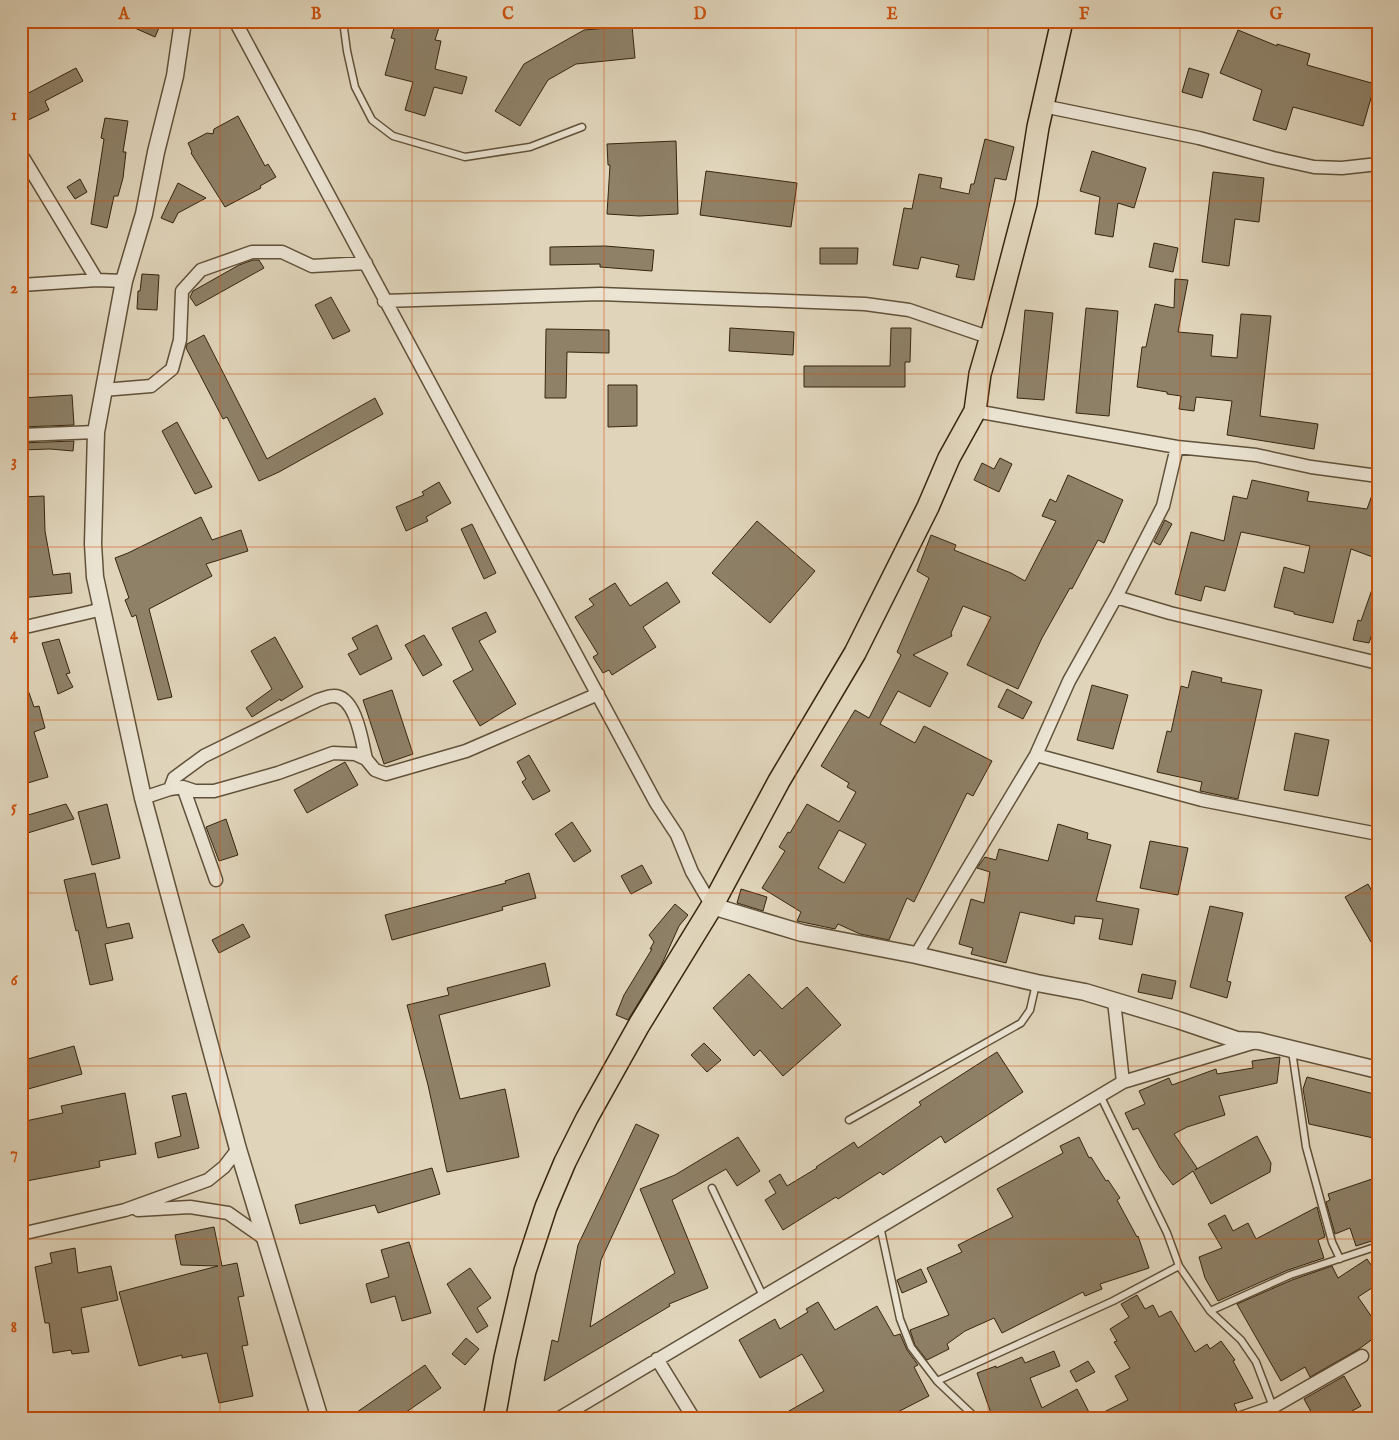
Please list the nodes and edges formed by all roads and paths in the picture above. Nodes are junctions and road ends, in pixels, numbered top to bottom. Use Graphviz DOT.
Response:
graph roads {
  1 [pos="184,21"];
  2 [pos="234,21"];
  3 [pos="344,21"];
  4 [pos="1062,21"];
  5 [pos="1043,106"];
  6 [pos="582,127"];
  7 [pos="21,154"];
  8 [pos="1378,164"];
  9 [pos="366,263"];
  10 [pos="97,280"];
  11 [pos="124,281"];
  12 [pos="21,285"];
  13 [pos="384,301"];
  14 [pos="991,338"];
  15 [pos="103,390"];
  16 [pos="975,411"];
  17 [pos="96,432"];
  18 [pos="21,435"];
  19 [pos="1178,447"];
  20 [pos="1378,476"];
  21 [pos="1116,597"];
  22 [pos="103,609"];
  23 [pos="21,628"];
  24 [pos="1378,664"];
  25 [pos="598,694"];
  26 [pos="1036,755"];
  27 [pos="366,759"];
  28 [pos="183,787"];
  29 [pos="170,789"];
  30 [pos="143,798"];
  31 [pos="1378,834"];
  32 [pos="216,880"];
  33 [pos="712,906"];
  34 [pos="916,955"];
  35 [pos="1037,983"];
  36 [pos="1114,1001"];
  37 [pos="1259,1041"];
  38 [pos="1291,1048"];
  39 [pos="1378,1070"];
  40 [pos="1124,1082"];
  41 [pos="1100,1096"];
  42 [pos="849,1120"];
  43 [pos="238,1149"];
  44 [pos="712,1188"];
  45 [pos="125,1210"];
  46 [pos="880,1226"];
  47 [pos="21,1234"];
  48 [pos="265,1240"];
  49 [pos="1378,1246"];
  50 [pos="1340,1258"];
  51 [pos="1179,1266"];
  52 [pos="763,1296"];
  53 [pos="1210,1311"];
  54 [pos="1362,1356"];
  55 [pos="657,1359"];
  56 [pos="937,1381"];
  57 [pos="1273,1407"];
  58 [pos="320,1419"];
  59 [pos="494,1419"];
  60 [pos="558,1419"];
  61 [pos="694,1419"];
  62 [pos="978,1419"];
  63 [pos="1238,1419"];
  1 -- 11 [label="street"];
  2 -- 9 [label="street"];
  3 -- 6 [label="lane"];
  4 -- 5 [label="main road"];
  5 -- 8 [label="street"];
  5 -- 14 [label="main road"];
  7 -- 10 [label="street"];
  9 -- 13 [label="street"];
  9 -- 15 [label="street"];
  10 -- 11 [label="street"];
  10 -- 12 [label="street"];
  11 -- 15 [label="street"];
  13 -- 14 [label="street"];
  13 -- 25 [label="street"];
  14 -- 16 [label="main road"];
  15 -- 17 [label="street"];
  16 -- 19 [label="street"];
  16 -- 33 [label="main road"];
  17 -- 18 [label="street"];
  17 -- 22 [label="street"];
  19 -- 20 [label="street"];
  19 -- 21 [label="street"];
  21 -- 24 [label="street"];
  21 -- 26 [label="street"];
  22 -- 23 [label="street"];
  22 -- 30 [label="street"];
  25 -- 27 [label="street"];
  25 -- 33 [label="street"];
  26 -- 31 [label="street"];
  26 -- 34 [label="street"];
  27 -- 28 [label="street"];
  27 -- 29 [label="street"];
  28 -- 29 [label="street"];
  28 -- 32 [label="street"];
  29 -- 30 [label="street"];
  30 -- 43 [label="street"];
  33 -- 34 [label="street"];
  33 -- 59 [label="main road"];
  34 -- 35 [label="street"];
  35 -- 36 [label="street"];
  35 -- 42 [label="lane"];
  36 -- 37 [label="street"];
  36 -- 40 [label="street"];
  37 -- 38 [label="street"];
  37 -- 40 [label="street"];
  38 -- 39 [label="street"];
  38 -- 50 [label="lane"];
  40 -- 41 [label="street"];
  41 -- 46 [label="street"];
  41 -- 51 [label="lane"];
  43 -- 45 [label="street"];
  43 -- 48 [label="street"];
  44 -- 52 [label="lane"];
  45 -- 47 [label="street"];
  45 -- 48 [label="street"];
  46 -- 52 [label="street"];
  46 -- 56 [label="lane"];
  48 -- 58 [label="street"];
  49 -- 50 [label="lane"];
  50 -- 53 [label="lane"];
  51 -- 53 [label="lane"];
  51 -- 56 [label="lane"];
  52 -- 55 [label="street"];
  53 -- 57 [label="lane"];
  54 -- 57 [label="street"];
  55 -- 60 [label="street"];
  55 -- 61 [label="street"];
  56 -- 62 [label="lane"];
  57 -- 63 [label="street"];
}
